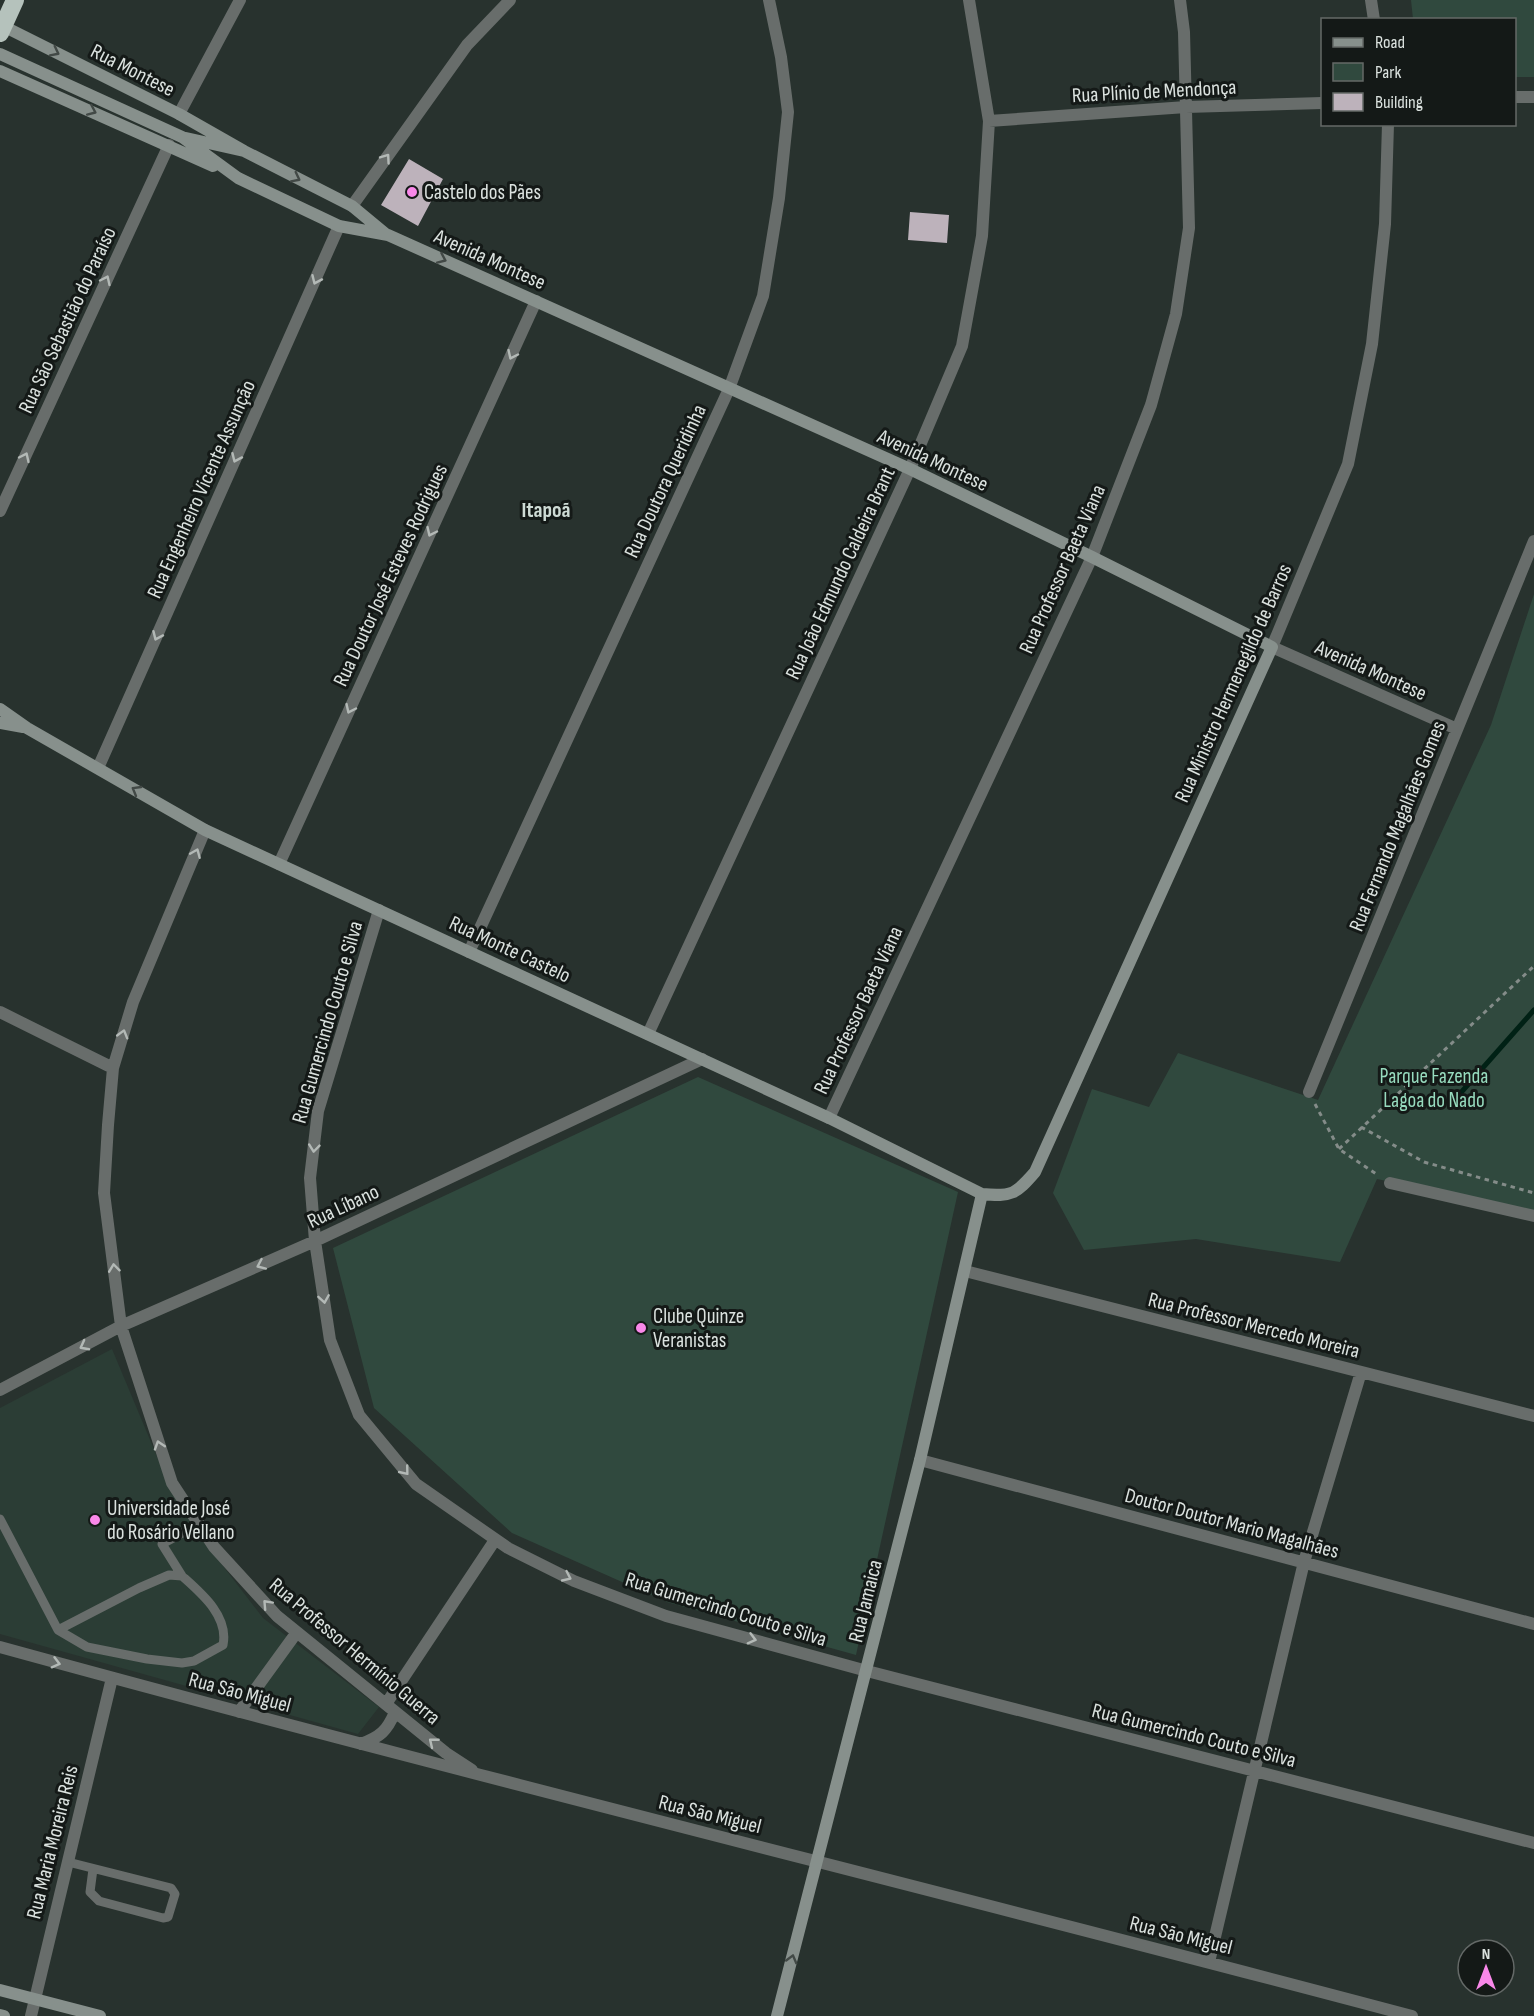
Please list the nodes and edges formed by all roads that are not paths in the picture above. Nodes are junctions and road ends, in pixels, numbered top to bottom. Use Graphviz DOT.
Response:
graph roads {
  1 [pos="15,0"];
  2 [pos="240,0"];
  3 [pos="510,0"];
  4 [pos="769,0"];
  5 [pos="969,0"];
  6 [pos="1180,0"];
  7 [pos="1371,0"];
  8 [pos="1374,18"];
  9 [pos="2,29"];
  10 [pos="0,54"];
  11 [pos="0,71"];
  12 [pos="1516,97"];
  13 [pos="1534,97"];
  14 [pos="1321,103"];
  15 [pos="1186,107"];
  16 [pos="179,114"];
  17 [pos="989,121"];
  18 [pos="1388,126"];
  19 [pos="178,135"];
  20 [pos="169,145"];
  21 [pos="244,151"];
  22 [pos="238,178"];
  23 [pos="352,206"];
  24 [pos="339,226"];
  25 [pos="388,235"];
  26 [pos="536,302"];
  27 [pos="729,389"];
  28 [pos="910,469"];
  29 [pos="0,511"];
  30 [pos="1534,541"];
  31 [pos="1092,557"];
  32 [pos="1272,647"];
  33 [pos="0,709"];
  34 [pos="0,717"];
  35 [pos="0,723"];
  36 [pos="27,728"];
  37 [pos="1457,729"];
  38 [pos="98,768"];
  39 [pos="205,830"];
  40 [pos="279,864"];
  41 [pos="379,910"];
  42 [pos="469,952"];
  43 [pos="0,1012"];
  44 [pos="648,1034"];
  45 [pos="702,1059"];
  46 [pos="113,1068"];
  47 [pos="1309,1092"];
  48 [pos="829,1118"];
  49 [pos="1390,1183"];
  50 [pos="982,1194"];
  51 [pos="1534,1216"];
  52 [pos="315,1241"];
  53 [pos="965,1271"];
  54 [pos="121,1326"];
  55 [pos="1361,1372"];
  56 [pos="0,1389"];
  57 [pos="1534,1416"];
  58 [pos="921,1460"];
  59 [pos="0,1519"];
  60 [pos="199,1524"];
  61 [pos="495,1540"];
  62 [pos="1304,1562"];
  63 [pos="182,1575"];
  64 [pos="1534,1624"];
  65 [pos="58,1630"];
  66 [pos="297,1632"];
  67 [pos="0,1647"];
  68 [pos="867,1671"];
  69 [pos="112,1678"];
  70 [pos="391,1708"];
  71 [pos="240,1712"];
  72 [pos="361,1744"];
  73 [pos="1255,1771"];
  74 [pos="480,1776"];
  75 [pos="1534,1843"];
  76 [pos="68,1862"];
  77 [pos="818,1862"];
  78 [pos="93,1869"];
  79 [pos="1209,1962"];
  80 [pos="0,1990"];
  81 [pos="35,1999"];
  82 [pos="31,2016"];
  83 [pos="100,2016"];
  84 [pos="777,2016"];
  85 [pos="1412,2016"];
  1 -- 9 [label="highway"];
  2 -- 16 [label="street"];
  23 -- 3 [label="street, one-way"];
  4 -- 27 [label="street, Rua Doutora Queridinha"];
  5 -- 17 [label="street, Rua João Edmundo Caldeira Brant"];
  6 -- 15 [label="street, Rua Professor Baeta Viana"];
  7 -- 8 [label="street"];
  9 -- 16 [label="street, Rua Montese, one-way"];
  10 -- 19 [label="street, Avenida Montese"];
  11 -- 20 [label="street, one-way"];
  12 -- 13 [label="street"];
  14 -- 15 [label="street, Rua Plínio de Mendonça"];
  15 -- 17 [label="street, Rua Plínio de Mendonça"];
  15 -- 31 [label="street, Rua Professor Baeta Viana"];
  16 -- 21 [label="street, Rua Montese"];
  17 -- 28 [label="street, Rua João Edmundo Caldeira Brant"];
  18 -- 32 [label="street, Rua Ministro Hermenegildo de Barros"];
  19 -- 21 [label="street, Avenida Montese"];
  19 -- 22 [label="street, Avenida Montese"];
  20 -- 22 [label="street"];
  29 -- 20 [label="street, Rua São Sebastião do Paraíso, one-way"];
  21 -- 23 [label="street, Avenida Montese, one-way"];
  22 -- 24 [label="street, Avenida Montese"];
  23 -- 25 [label="street, Avenida Montese"];
  24 -- 25 [label="street, Avenida Montese"];
  24 -- 38 [label="street, Rua Engenheiro Vicente Assunção, one-way"];
  25 -- 26 [label="street, Avenida Montese, one-way"];
  26 -- 27 [label="street, Avenida Montese"];
  26 -- 40 [label="street, Rua Doutor José Esteves Rodrigues, one-way"];
  27 -- 28 [label="street, Avenida Montese"];
  27 -- 42 [label="street, Rua Doutora Queridinha"];
  28 -- 31 [label="street, Avenida Montese"];
  28 -- 44 [label="street, Rua João Edmundo Caldeira Brant"];
  30 -- 37 [label="street, Rua Fernando Magalhães Gomes"];
  31 -- 32 [label="street, Avenida Montese"];
  31 -- 48 [label="street, Rua Professor Baeta Viana"];
  32 -- 37 [label="street, Avenida Montese"];
  32 -- 50 [label="street, Rua Ministro Hermenegildo de Barros"];
  33 -- 36 [label="street, Rua Monte Castelo"];
  34 -- 36 [label="street"];
  35 -- 36 [label="street, Rua Monte Castelo"];
  36 -- 38 [label="street, Rua Monte Castelo"];
  37 -- 47 [label="street, Rua Fernando Magalhães Gomes"];
  39 -- 38 [label="street, Rua Monte Castelo, one-way"];
  39 -- 40 [label="street, Rua Monte Castelo"];
  46 -- 39 [label="street, Rua Professor Hermínio Guerra, one-way"];
  40 -- 41 [label="street, Rua Monte Castelo"];
  41 -- 42 [label="street, Rua Monte Castelo"];
  41 -- 52 [label="street, Rua Gumercindo Couto e Silva, one-way"];
  42 -- 44 [label="street, Rua Monte Castelo"];
  43 -- 46 [label="street"];
  44 -- 45 [label="street, Rua Monte Castelo"];
  45 -- 48 [label="street, Rua Monte Castelo"];
  45 -- 52 [label="street, Rua Líbano"];
  54 -- 46 [label="street, Rua Professor Hermínio Guerra, one-way"];
  48 -- 50 [label="street, Rua Monte Castelo"];
  49 -- 51 [label="street"];
  50 -- 53 [label="street, Rua Jamaica"];
  52 -- 54 [label="street, Rua Líbano, one-way"];
  52 -- 61 [label="street, Rua Gumercindo Couto e Silva, one-way"];
  53 -- 55 [label="street, Rua Professor Mercedo Moreira"];
  53 -- 58 [label="street, Rua Jamaica"];
  54 -- 56 [label="street, Rua Líbano, one-way"];
  60 -- 54 [label="street, Rua Professor Hermínio Guerra, one-way"];
  55 -- 57 [label="street, Rua Professor Mercedo Moreira"];
  55 -- 62 [label="street"];
  58 -- 62 [label="street, Doutor Doutor Mario Magalhães"];
  58 -- 68 [label="street, Rua Jamaica"];
  59 -- 65 [label="lane"];
  60 -- 63 [label="lane"];
  66 -- 60 [label="street, Rua Professor Hermínio Guerra, one-way"];
  61 -- 68 [label="street, Rua Gumercindo Couto e Silva, one-way"];
  61 -- 70 [label="street"];
  62 -- 64 [label="street, Doutor Doutor Mario Magalhães"];
  62 -- 73 [label="street"];
  63 -- 65 [label="lane"];
  63 -- 65 [label="lane"];
  66 -- 70 [label="street, Rua Professor Hermínio Guerra"];
  66 -- 71 [label="street"];
  67 -- 69 [label="street, Rua São Miguel, one-way"];
  68 -- 73 [label="street, Rua Gumercindo Couto e Silva"];
  68 -- 77 [label="street, Rua Jamaica"];
  69 -- 71 [label="street, Rua São Miguel"];
  69 -- 76 [label="street, Rua Maria Moreira Reis"];
  70 -- 72 [label="street"];
  74 -- 70 [label="street, Rua Professor Hermínio Guerra, one-way"];
  71 -- 72 [label="street, Rua São Miguel"];
  72 -- 74 [label="street, Rua São Miguel"];
  73 -- 75 [label="street, Rua Gumercindo Couto e Silva"];
  73 -- 79 [label="street"];
  74 -- 77 [label="street, Rua São Miguel"];
  76 -- 78 [label="lane"];
  76 -- 81 [label="street, Rua Maria Moreira Reis"];
  77 -- 79 [label="street, Rua São Miguel"];
  84 -- 77 [label="street, Rua Jamaica, one-way"];
  78 -- 78 [label="lane"];
  79 -- 85 [label="street, Rua São Miguel"];
  80 -- 81 [label="street"];
  81 -- 82 [label="street, Rua Maria Moreira Reis"];
  81 -- 83 [label="street"];
}
